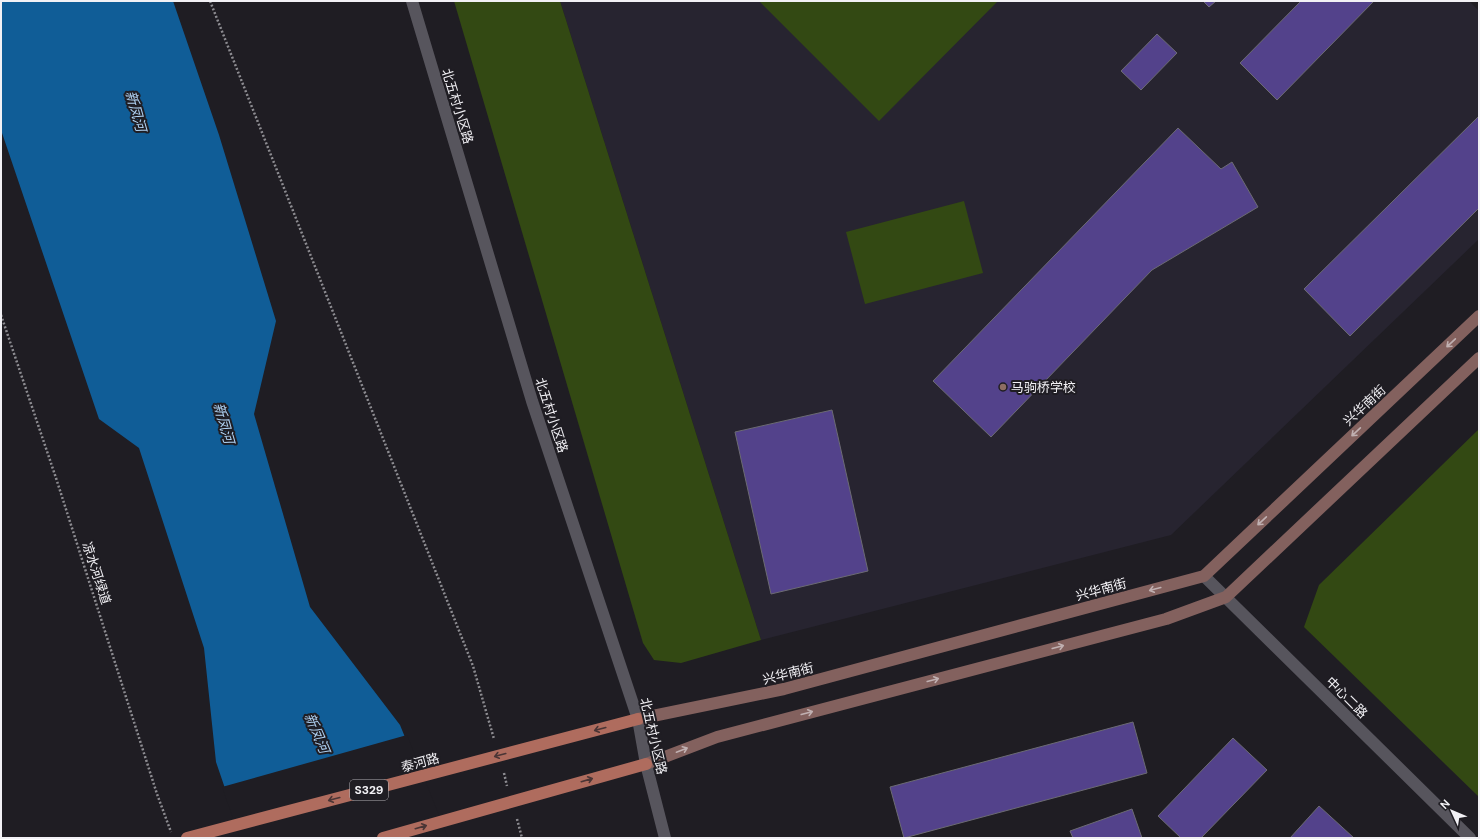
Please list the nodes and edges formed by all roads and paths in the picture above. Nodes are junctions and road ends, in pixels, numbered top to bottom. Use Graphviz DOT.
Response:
graph roads {
  1 [pos="210,1"];
  2 [pos="412,1"];
  3 [pos="1,315"];
  4 [pos="1479,316"];
  5 [pos="1479,358"];
  6 [pos="1204,576"];
  7 [pos="1226,597"];
  8 [pos="638,719"];
  9 [pos="496,746"];
  10 [pos="646,764"];
  11 [pos="503,769"];
  12 [pos="509,792"];
  13 [pos="516,815"];
  14 [pos="173,838"];
  15 [pos="187,838"];
  16 [pos="383,838"];
  17 [pos="522,838"];
  18 [pos="665,838"];
  19 [pos="1470,838"];
  1 -- 9 [label="path"];
  2 -- 8 [label="street, 北五村小区路"];
  3 -- 14 [label="path, 凉水河绿道"];
  4 -- 6 [label="main road, 兴华南街, one-way"];
  5 -- 7 [label="main road"];
  6 -- 7 [label="street, 中心二路"];
  6 -- 8 [label="main road, 兴华南街, one-way"];
  10 -- 7 [label="main road, one-way"];
  7 -- 19 [label="street, 中心二路"];
  8 -- 10 [label="street, 北五村小区路"];
  8 -- 15 [label="main road, 泰河路 / S329, one-way"];
  16 -- 10 [label="main road, one-way"];
  10 -- 18 [label="street, 北五村小区路"];
  11 -- 12 [label="path"];
  13 -- 17 [label="path"];
}
